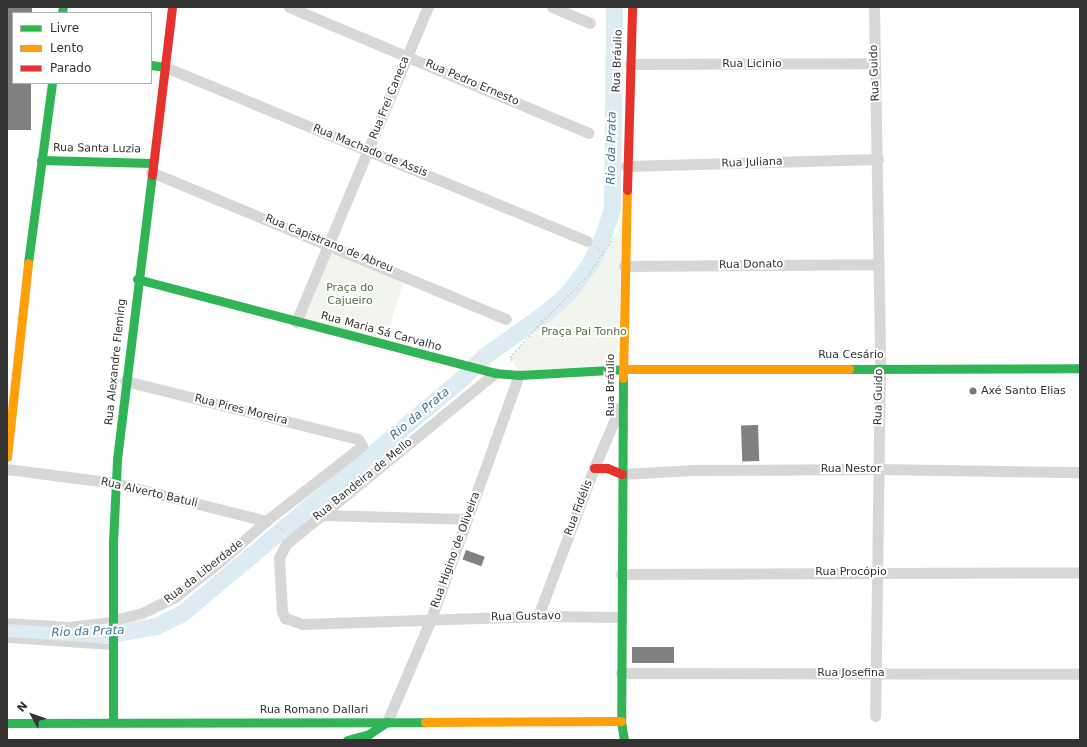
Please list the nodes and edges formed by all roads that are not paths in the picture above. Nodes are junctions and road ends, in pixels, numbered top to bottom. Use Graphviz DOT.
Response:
graph roads {
  1 [pos="172,7"];
  2 [pos="289,7"];
  3 [pos="428,7"];
  4 [pos="552,7"];
  5 [pos="632,7"];
  6 [pos="874,7"];
  7 [pos="590,23"];
  8 [pos="407,56"];
  9 [pos="875,63"];
  10 [pos="630,64"];
  11 [pos="152,65"];
  12 [pos="165,67"];
  13 [pos="52,84"];
  14 [pos="589,133"];
  15 [pos="369,151"];
  16 [pos="878,159"];
  17 [pos="41,160"];
  18 [pos="626,166"];
  19 [pos="151,167"];
  20 [pos="587,241"];
  21 [pos="328,244"];
  22 [pos="879,264"];
  23 [pos="624,266"];
  24 [pos="137,279"];
  25 [pos="506,319"];
  26 [pos="296,322"];
  27 [pos="880,367"];
  28 [pos="1080,368"];
  29 [pos="623,369"];
  30 [pos="494,373"];
  31 [pos="519,375"];
  32 [pos="12,376"];
  33 [pos="125,382"];
  34 [pos="622,402"];
  35 [pos="358,439"];
  36 [pos="7,457"];
  37 [pos="594,468"];
  38 [pos="7,469"];
  39 [pos="878,469"];
  40 [pos="1080,472"];
  41 [pos="622,474"];
  42 [pos="116,483"];
  43 [pos="320,515"];
  44 [pos="467,520"];
  45 [pos="268,522"];
  46 [pos="876,572"];
  47 [pos="1080,572"];
  48 [pos="621,574"];
  49 [pos="282,611"];
  50 [pos="538,616"];
  51 [pos="621,616"];
  52 [pos="431,619"];
  53 [pos="7,621"];
  54 [pos="114,624"];
  55 [pos="10,640"];
  56 [pos="114,646"];
  57 [pos="875,673"];
  58 [pos="621,674"];
  59 [pos="1080,674"];
  60 [pos="875,716"];
  61 [pos="621,721"];
  62 [pos="113,722"];
  63 [pos="387,722"];
  64 [pos="7,723"];
  65 [pos="347,740"];
  66 [pos="624,740"];
  1 -- 12 [label="street, Rua Alexandre Fleming"];
  2 -- 8 [label="street, Rua Pedro Ernesto"];
  3 -- 8 [label="street, Rua Frei Caneca"];
  4 -- 7 [label="street"];
  5 -- 10 [label="street, Rua Bráulio"];
  6 -- 9 [label="street, Rua Guido"];
  8 -- 14 [label="street, Rua Pedro Ernesto"];
  8 -- 15 [label="street, Rua Frei Caneca"];
  9 -- 10 [label="street, Rua Licinio"];
  9 -- 16 [label="street, Rua Guido"];
  10 -- 18 [label="street, Rua Bráulio"];
  11 -- 12 [label="street, Rua Machado de Assis"];
  12 -- 15 [label="street, Rua Machado de Assis"];
  12 -- 19 [label="street, Rua Alexandre Fleming"];
  13 -- 17 [label="street"];
  15 -- 20 [label="street, Rua Machado de Assis"];
  15 -- 21 [label="street, Rua Frei Caneca"];
  16 -- 18 [label="street, Rua Juliana"];
  16 -- 22 [label="street, Rua Guido"];
  17 -- 19 [label="street, Rua Santa Luzia"];
  17 -- 32 [label="street"];
  18 -- 23 [label="street, Rua Bráulio"];
  19 -- 21 [label="street, Rua Capistrano de Abreu"];
  19 -- 24 [label="street, Rua Alexandre Fleming"];
  21 -- 25 [label="street, Rua Capistrano de Abreu"];
  21 -- 26 [label="street, Rua Frei Caneca"];
  22 -- 23 [label="street, Rua Donato"];
  22 -- 27 [label="street, Rua Guido"];
  23 -- 29 [label="street, Rua Bráulio"];
  24 -- 26 [label="street, Rua Maria Sá Carvalho"];
  24 -- 33 [label="street, Rua Alexandre Fleming"];
  26 -- 30 [label="street, Rua Maria Sá Carvalho"];
  27 -- 28 [label="street, Rua Cesário"];
  27 -- 29 [label="street, Rua Cesário"];
  27 -- 39 [label="street, Rua Guido"];
  29 -- 31 [label="street, Rua Maria Sá Carvalho"];
  29 -- 34 [label="street, Rua Bráulio"];
  30 -- 31 [label="street, Rua Maria Sá Carvalho"];
  30 -- 43 [label="street, Rua Bandeira de Mello"];
  31 -- 44 [label="street, Rua Higino de Oliveira"];
  32 -- 36 [label="street"];
  33 -- 35 [label="street, Rua Pires Moreira"];
  33 -- 42 [label="street, Rua Alexandre Fleming"];
  34 -- 37 [label="street, Rua Fidélis"];
  34 -- 41 [label="street, Rua Bráulio"];
  35 -- 45 [label="street, Rua da Liberdade"];
  37 -- 41 [label="street"];
  37 -- 50 [label="street, Rua Fidélis"];
  38 -- 42 [label="street, Rua Alverto Batuli"];
  39 -- 40 [label="street, Rua Nestor"];
  39 -- 41 [label="street, Rua Nestor"];
  39 -- 46 [label="street, Rua Guido"];
  41 -- 48 [label="street, Rua Bráulio"];
  42 -- 45 [label="street, Rua Alverto Batuli"];
  42 -- 54 [label="street, Rua Alexandre Fleming"];
  43 -- 44 [label="street"];
  43 -- 49 [label="street, Rua Bandeira de Mello"];
  44 -- 52 [label="street, Rua Higino de Oliveira"];
  45 -- 54 [label="street, Rua da Liberdade"];
  46 -- 47 [label="street, Rua Procópio"];
  46 -- 48 [label="street, Rua Procópio"];
  46 -- 57 [label="street, Rua Guido"];
  48 -- 51 [label="street, Rua Bráulio"];
  49 -- 52 [label="street, Rua Gustavo"];
  50 -- 51 [label="street, Rua Gustavo"];
  50 -- 52 [label="street, Rua Gustavo"];
  51 -- 58 [label="street, Rua Bráulio"];
  52 -- 63 [label="street, Rua Higino de Oliveira"];
  53 -- 54 [label="lane, Rua da Liberdade"];
  54 -- 56 [label="street, Rua Alexandre Fleming"];
  55 -- 56 [label="lane"];
  56 -- 62 [label="street, Rua Alexandre Fleming"];
  57 -- 58 [label="street, Rua Josefina"];
  57 -- 59 [label="street, Rua Josefina"];
  57 -- 60 [label="street, Rua Guido"];
  58 -- 61 [label="street, Rua Bráulio"];
  61 -- 63 [label="street, Rua Romano Dallari"];
  61 -- 66 [label="street, Rua Bráulio"];
  62 -- 63 [label="street, Rua Romano Dallari"];
  62 -- 64 [label="street, Rua Romano Dallari"];
  63 -- 65 [label="street"];
}
